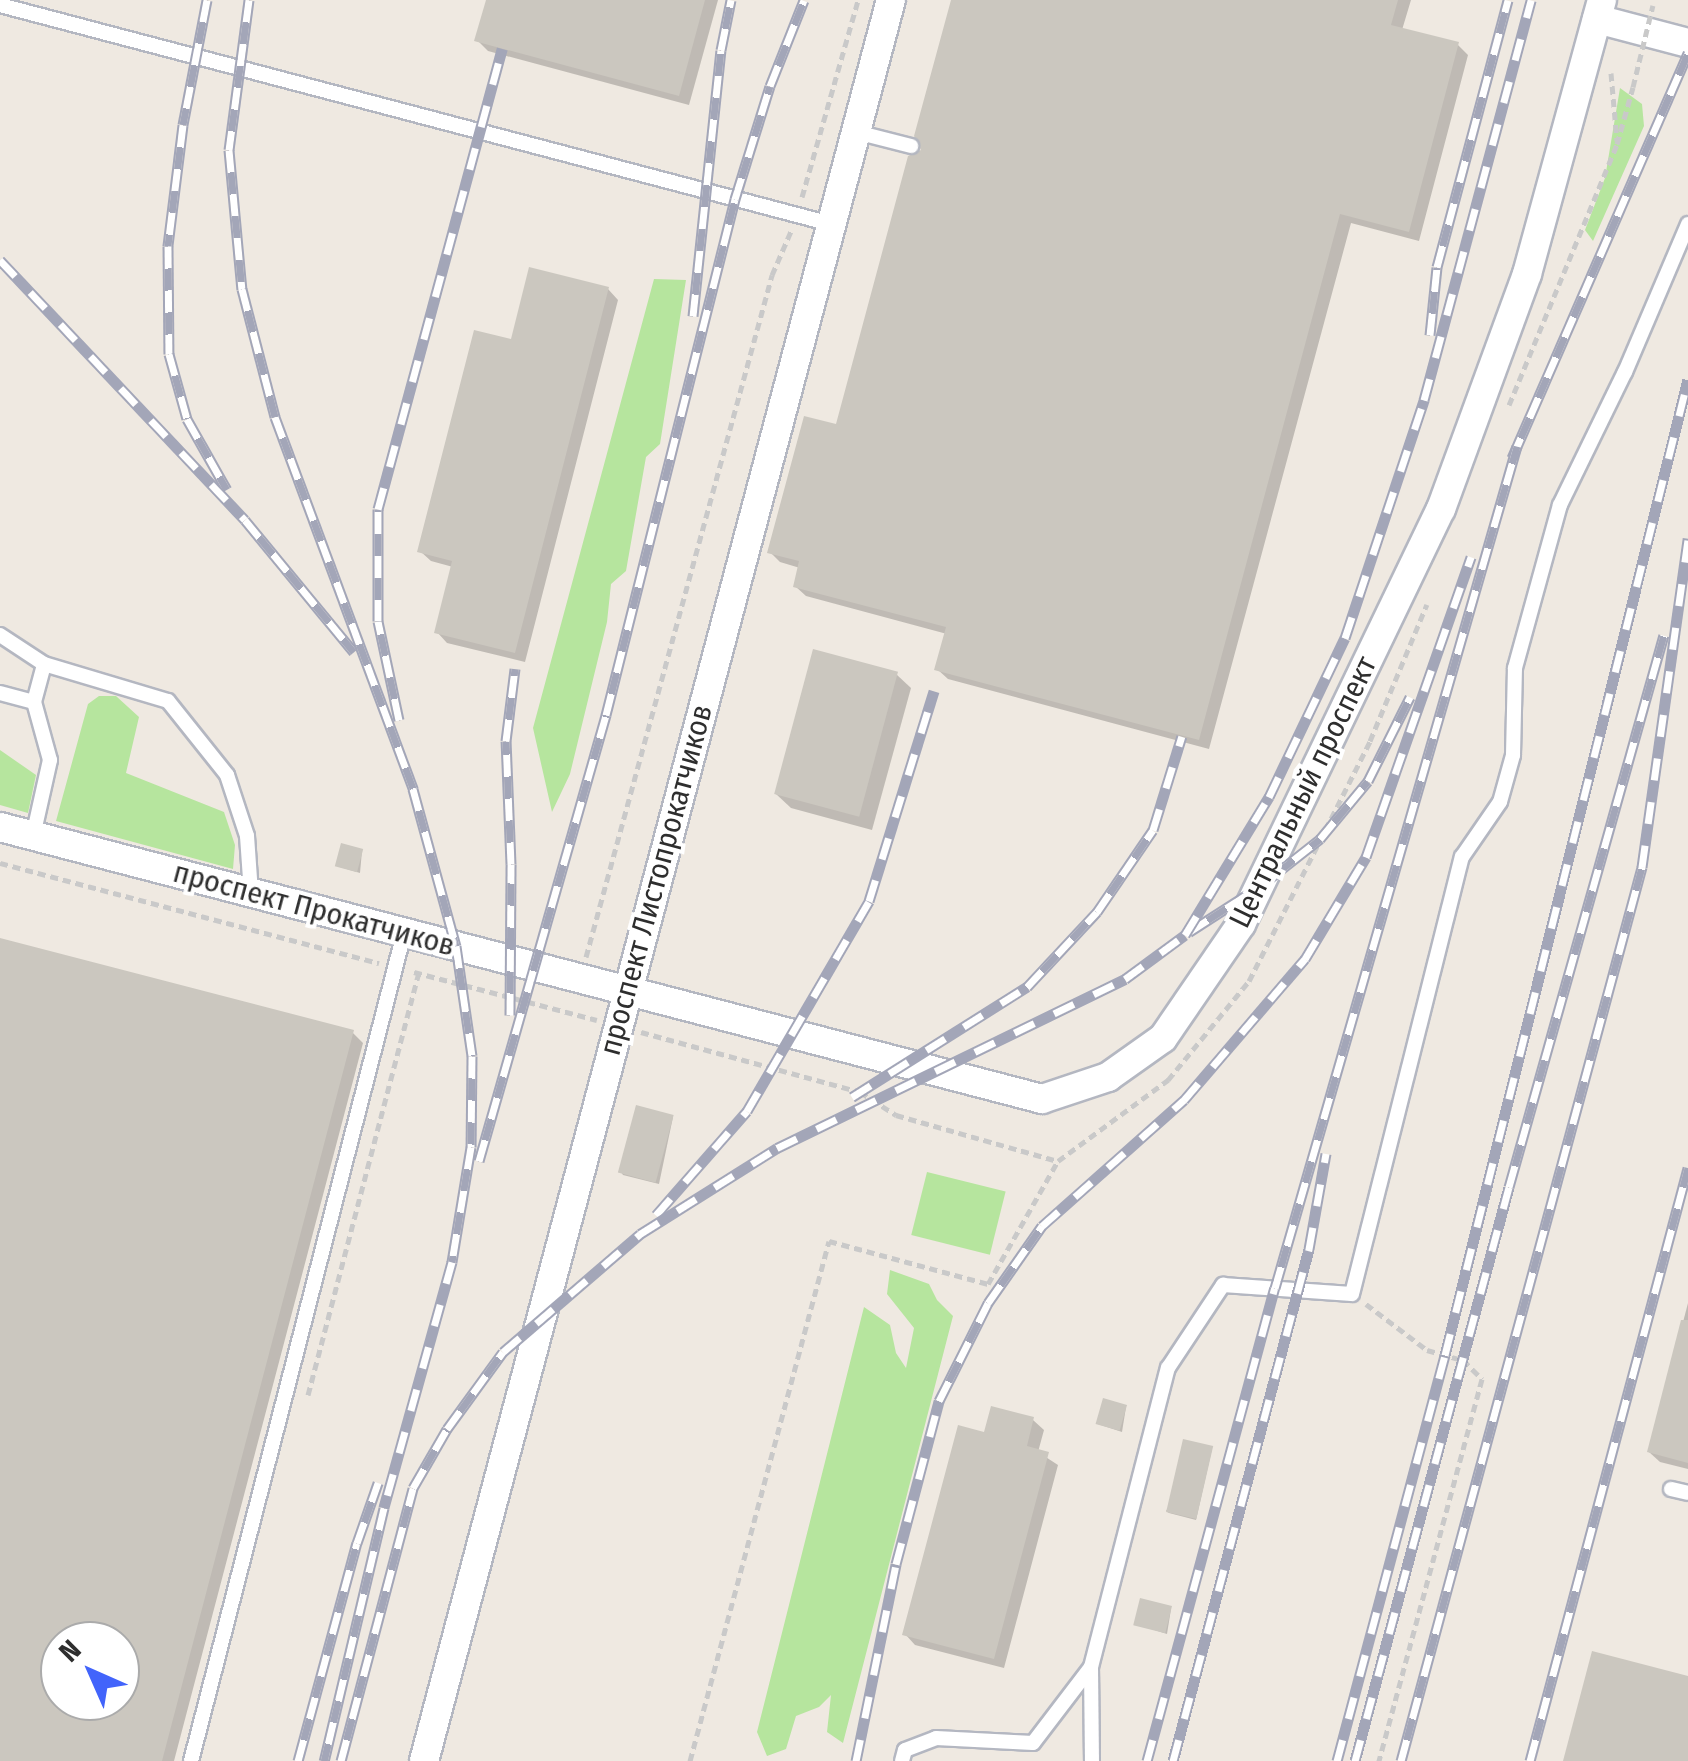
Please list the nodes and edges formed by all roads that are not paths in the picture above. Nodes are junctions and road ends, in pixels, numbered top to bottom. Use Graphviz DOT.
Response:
graph roads {
  1 [pos="891,0"];
  2 [pos="0,6"];
  3 [pos="1599,10"];
  4 [pos="1688,44"];
  5 [pos="856,132"];
  6 [pos="911,146"];
  7 [pos="831,224"];
  8 [pos="1688,224"];
  9 [pos="0,635"];
  10 [pos="44,664"];
  11 [pos="0,692"];
  12 [pos="34,702"];
  13 [pos="0,827"];
  14 [pos="33,836"];
  15 [pos="251,893"];
  16 [pos="404,933"];
  17 [pos="627,991"];
  18 [pos="1671,1489"];
  19 [pos="1688,1494"];
  20 [pos="1092,1667"];
  21 [pos="192,1761"];
  22 [pos="424,1761"];
  23 [pos="902,1761"];
  24 [pos="1092,1761"];
  1 -- 5 [label="street, проспект Листопрокатчиков"];
  2 -- 7 [label="lane"];
  3 -- 4 [label="street"];
  3 -- 17 [label="street, Центральный проспект"];
  5 -- 6 [label="lane"];
  5 -- 7 [label="street, проспект Листопрокатчиков"];
  7 -- 17 [label="street, проспект Листопрокатчиков"];
  8 -- 20 [label="lane"];
  9 -- 10 [label="lane"];
  10 -- 12 [label="lane"];
  10 -- 15 [label="lane"];
  11 -- 12 [label="lane"];
  12 -- 14 [label="lane"];
  13 -- 14 [label="street, проспект Прокатчиков"];
  14 -- 15 [label="street, проспект Прокатчиков"];
  15 -- 16 [label="street, проспект Прокатчиков"];
  16 -- 17 [label="street, проспект Прокатчиков"];
  16 -- 21 [label="lane"];
  17 -- 22 [label="street, проспект Листопрокатчиков"];
  18 -- 19 [label="lane"];
  20 -- 23 [label="lane"];
  20 -- 24 [label="lane"];
}
